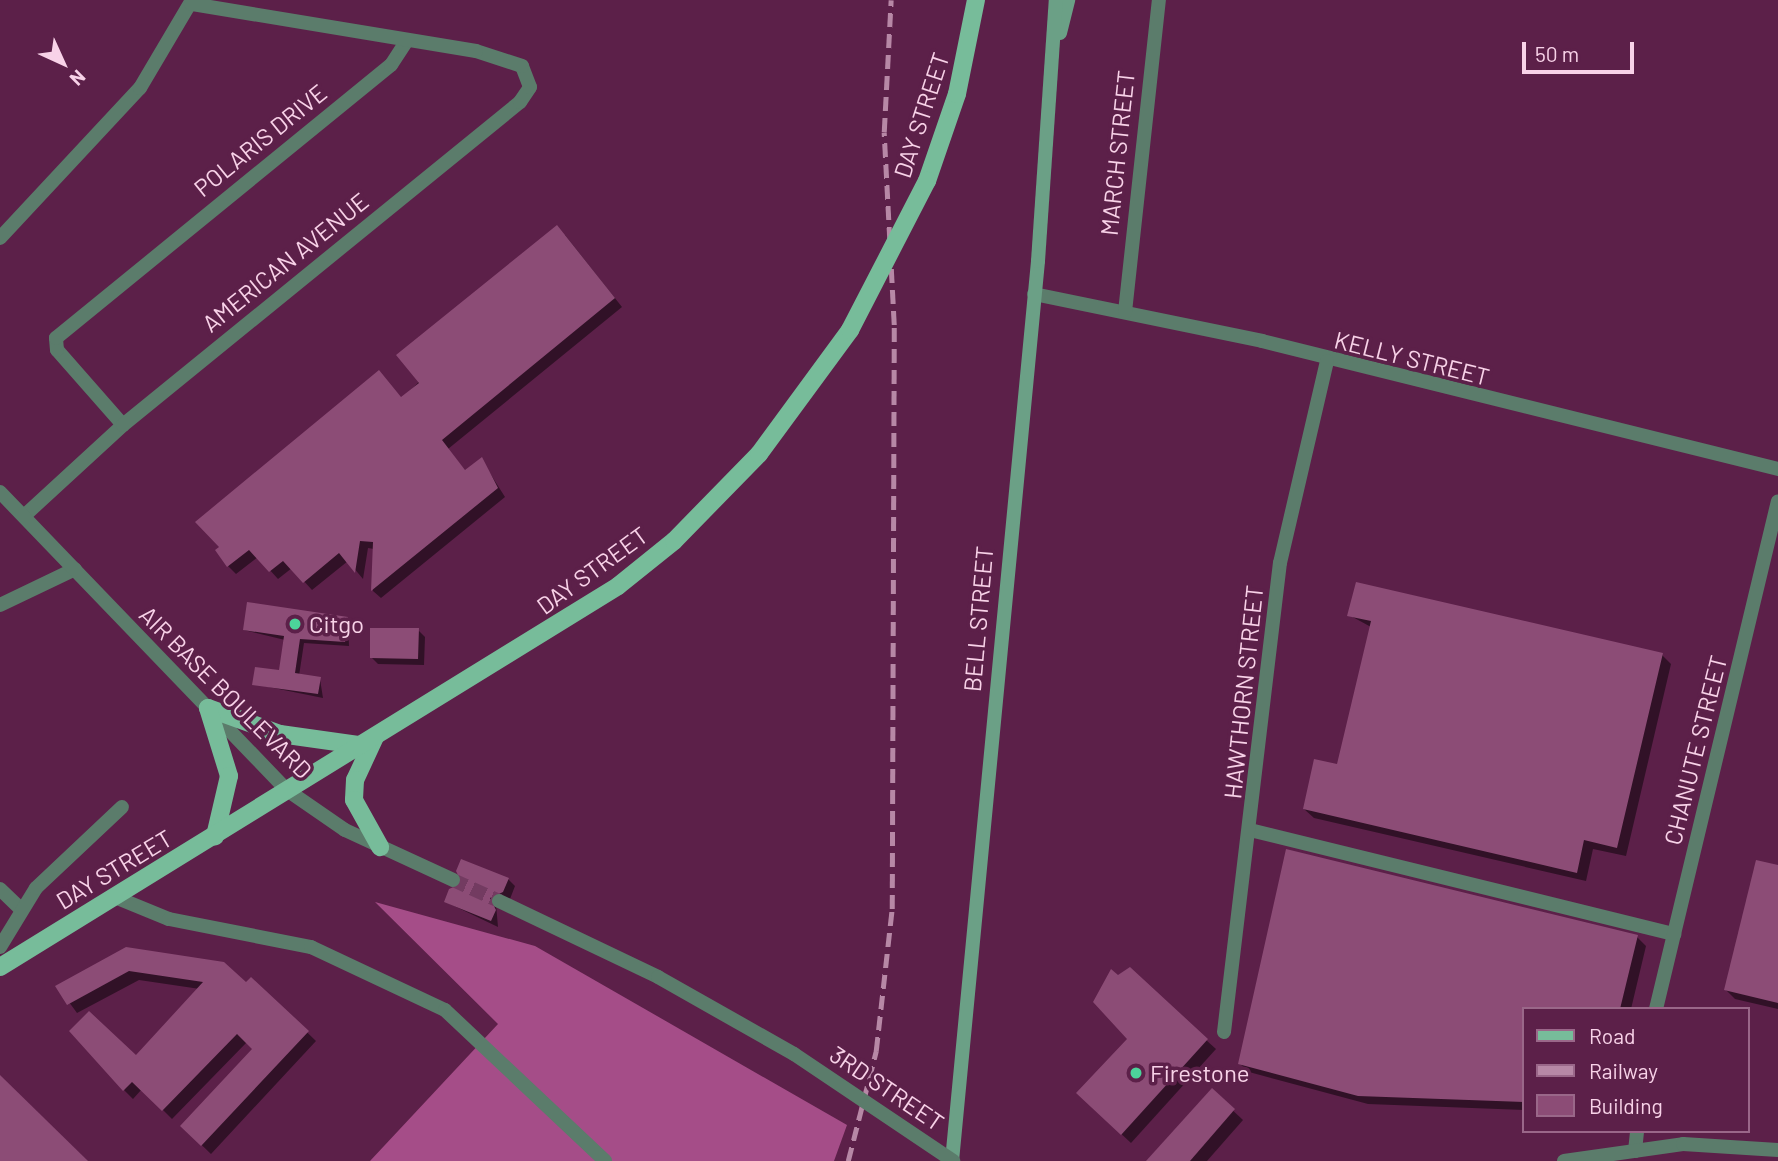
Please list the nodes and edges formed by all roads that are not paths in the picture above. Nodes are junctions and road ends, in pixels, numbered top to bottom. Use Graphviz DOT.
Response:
graph roads {
  1 [pos="976,0"];
  2 [pos="1056,0"];
  3 [pos="1068,0"];
  4 [pos="1159,0"];
  5 [pos="192,2"];
  6 [pos="406,42"];
  7 [pos="1048,82"];
  8 [pos="0,238"];
  9 [pos="1034,294"];
  10 [pos="1125,312"];
  11 [pos="1327,361"];
  12 [pos="123,425"];
  13 [pos="1778,469"];
  14 [pos="0,492"];
  15 [pos="1778,501"];
  16 [pos="24,516"];
  17 [pos="75,569"];
  18 [pos="0,604"];
  19 [pos="208,708"];
  20 [pos="368,741"];
  21 [pos="287,790"];
  22 [pos="121,807"];
  23 [pos="1250,830"];
  24 [pos="215,836"];
  25 [pos="380,847"];
  26 [pos="453,880"];
  27 [pos="0,889"];
  28 [pos="115,897"];
  29 [pos="499,901"];
  30 [pos="20,909"];
  31 [pos="1674,934"];
  32 [pos="0,947"];
  33 [pos="0,967"];
  34 [pos="1656,1007"];
  35 [pos="1224,1032"];
  36 [pos="1637,1133"];
  37 [pos="1778,1150"];
  38 [pos="1634,1151"];
  39 [pos="605,1161"];
  40 [pos="953,1161"];
  41 [pos="1564,1161"];
  1 -- 20 [label="main road, DAY STREET, bridge"];
  2 -- 7 [label="main road, BELL STREET"];
  3 -- 7 [label="main road, BELL STREET"];
  4 -- 10 [label="street, MARCH STREET"];
  5 -- 6 [label="street"];
  5 -- 8 [label="street"];
  6 -- 12 [label="street, POLARIS DRIVE"];
  6 -- 12 [label="street, AMERICAN AVENUE"];
  7 -- 9 [label="main road, BELL STREET"];
  9 -- 10 [label="street, KELLY STREET"];
  9 -- 40 [label="main road, BELL STREET"];
  10 -- 11 [label="street, KELLY STREET"];
  11 -- 13 [label="street, KELLY STREET"];
  11 -- 23 [label="street, HAWTHORN STREET"];
  12 -- 16 [label="street, AMERICAN AVENUE"];
  14 -- 16 [label="street, AIR BASE BOULEVARD"];
  15 -- 31 [label="street, CHANUTE STREET"];
  16 -- 17 [label="street, AIR BASE BOULEVARD"];
  17 -- 18 [label="street"];
  17 -- 19 [label="street, AIR BASE BOULEVARD"];
  19 -- 20 [label="main road"];
  19 -- 21 [label="street, AIR BASE BOULEVARD"];
  19 -- 24 [label="main road"];
  20 -- 21 [label="main road, DAY STREET"];
  20 -- 25 [label="main road"];
  21 -- 24 [label="main road, DAY STREET"];
  21 -- 25 [label="street, AIR BASE BOULEVARD"];
  22 -- 30 [label="street, DAY STREET"];
  23 -- 31 [label="street"];
  23 -- 35 [label="street, HAWTHORN STREET"];
  24 -- 28 [label="main road, DAY STREET"];
  25 -- 26 [label="street, AIR BASE BOULEVARD"];
  27 -- 30 [label="street"];
  28 -- 33 [label="main road, DAY STREET"];
  28 -- 39 [label="street"];
  29 -- 40 [label="street, 3RD STREET, bridge"];
  30 -- 32 [label="street, DAY STREET"];
  31 -- 34 [label="street, CHANUTE STREET"];
  36 -- 38 [label="street"];
  37 -- 38 [label="street"];
  38 -- 41 [label="street"];
}
